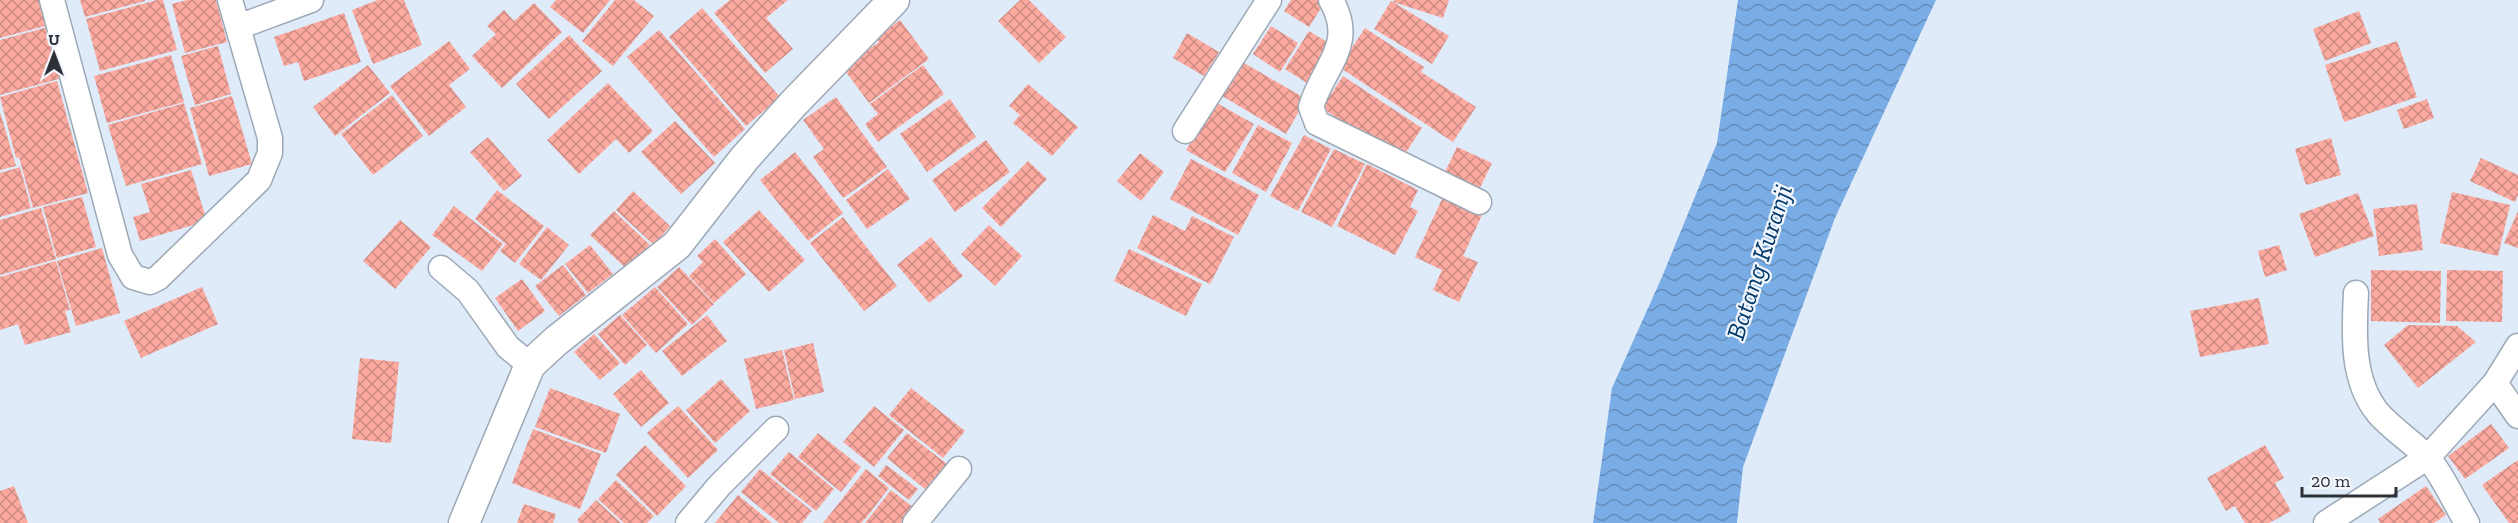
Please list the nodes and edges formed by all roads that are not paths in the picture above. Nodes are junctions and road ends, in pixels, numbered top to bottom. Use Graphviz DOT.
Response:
graph roads {
  1 [pos="52,0"];
  2 [pos="231,0"];
  3 [pos="311,0"];
  4 [pos="894,0"];
  5 [pos="1269,0"];
  6 [pos="1331,0"];
  7 [pos="238,27"];
  8 [pos="1185,131"];
  9 [pos="1479,202"];
  10 [pos="441,268"];
  11 [pos="2356,293"];
  12 [pos="2518,346"];
  13 [pos="530,365"];
  14 [pos="2495,383"];
  15 [pos="2518,416"];
  16 [pos="776,429"];
  17 [pos="2428,458"];
  18 [pos="958,469"];
  19 [pos="464,523"];
  20 [pos="688,523"];
  21 [pos="915,523"];
  22 [pos="2326,523"];
  23 [pos="2467,523"];
  1 -- 7 [label="street"];
  2 -- 7 [label="street"];
  3 -- 7 [label="street"];
  4 -- 13 [label="street"];
  5 -- 8 [label="street"];
  6 -- 9 [label="street"];
  10 -- 13 [label="street"];
  11 -- 17 [label="street"];
  12 -- 14 [label="street"];
  13 -- 19 [label="street"];
  14 -- 15 [label="street"];
  14 -- 17 [label="street"];
  16 -- 20 [label="street"];
  17 -- 22 [label="street"];
  17 -- 23 [label="street"];
  18 -- 21 [label="street"];
}
